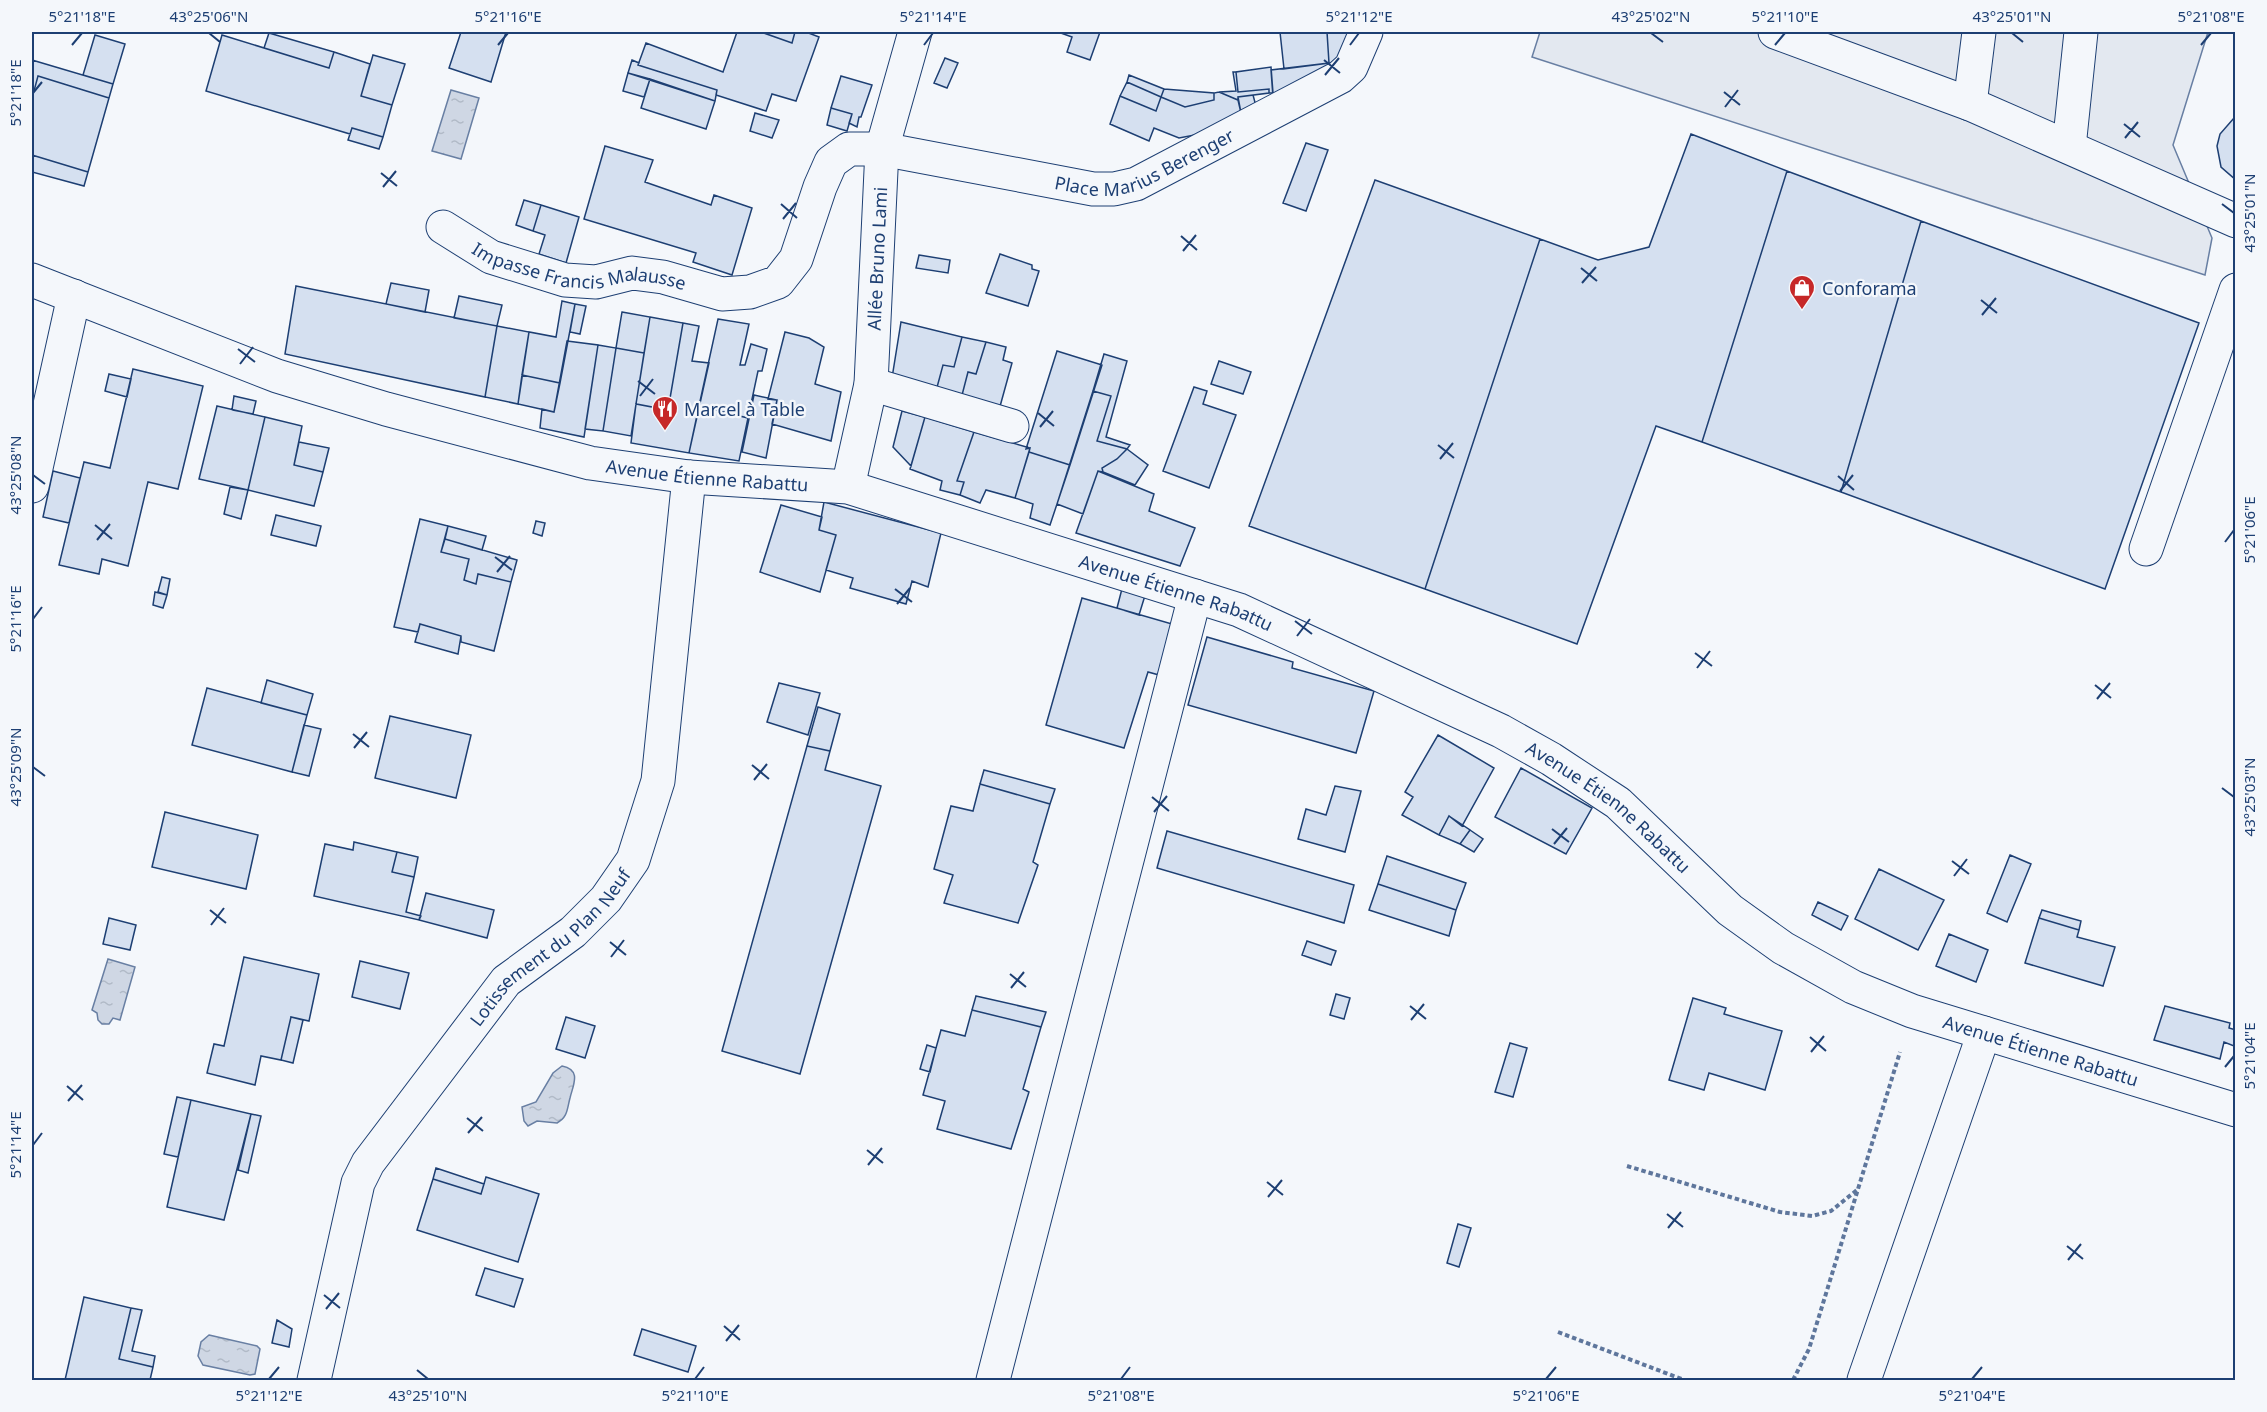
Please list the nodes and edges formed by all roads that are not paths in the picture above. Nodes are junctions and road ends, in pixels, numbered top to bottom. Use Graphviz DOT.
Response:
graph roads {
  1 [pos="915,32"];
  2 [pos="1366,32"];
  3 [pos="1775,32"];
  4 [pos="1978,32"];
  5 [pos="2081,32"];
  6 [pos="1970,104"];
  7 [pos="2069,147"];
  8 [pos="882,149"];
  9 [pos="2235,221"];
  10 [pos="443,227"];
  11 [pos="32,280"];
  12 [pos="2235,290"];
  13 [pos="722,294"];
  14 [pos="74,296"];
  15 [pos="871,384"];
  16 [pos="1012,426"];
  17 [pos="689,477"];
  18 [pos="32,486"];
  19 [pos="848,487"];
  20 [pos="2146,549"];
  21 [pos="1195,596"];
  22 [pos="1984,1033"];
  23 [pos="2235,1110"];
  24 [pos="314,1380"];
  25 [pos="993,1380"];
  26 [pos="1864,1380"];
  1 -- 8 [label="street, Allée Bruno Lami"];
  2 -- 8 [label="street, Place Marius Berenger"];
  3 -- 6 [label="street"];
  4 -- 6 [label="street"];
  5 -- 7 [label="street"];
  6 -- 7 [label="street"];
  7 -- 9 [label="street"];
  8 -- 13 [label="street, Place Marius Berenger"];
  8 -- 15 [label="street, Allée Bruno Lami"];
  10 -- 13 [label="street, Impasse Francis Malausse"];
  11 -- 14 [label="street, Avenue Étienne Rabattu"];
  12 -- 20 [label="street"];
  14 -- 17 [label="street, Avenue Étienne Rabattu"];
  14 -- 18 [label="street"];
  15 -- 16 [label="street"];
  15 -- 19 [label="street, Allée Bruno Lami"];
  17 -- 19 [label="street, Avenue Étienne Rabattu"];
  17 -- 24 [label="street, Lotissement du Plan Neuf"];
  19 -- 21 [label="street, Avenue Étienne Rabattu"];
  21 -- 22 [label="street, Avenue Étienne Rabattu"];
  21 -- 25 [label="street"];
  22 -- 23 [label="street, Avenue Étienne Rabattu"];
  22 -- 26 [label="street"];
}
